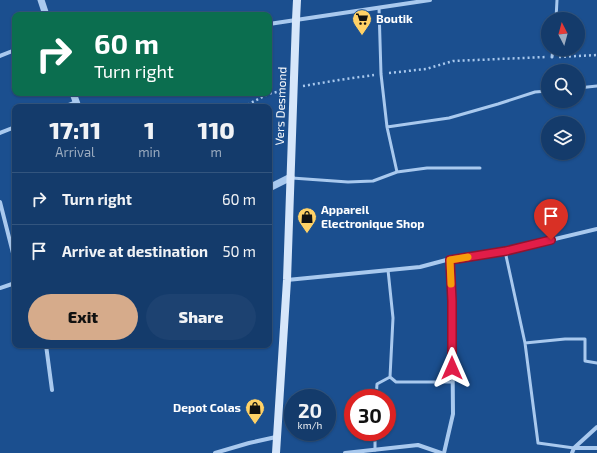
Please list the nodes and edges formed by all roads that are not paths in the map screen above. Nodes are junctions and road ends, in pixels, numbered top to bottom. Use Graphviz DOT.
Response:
graph roads {
  1 [pos="41,0"];
  2 [pos="297,0"];
  3 [pos="430,0"];
  4 [pos="557,0"];
  5 [pos="379,8"];
  6 [pos="45,12"];
  7 [pos="556,12"];
  8 [pos="296,20"];
  9 [pos="272,24"];
  10 [pos="12,51"];
  11 [pos="0,56"];
  12 [pos="597,86"];
  13 [pos="585,87"];
  14 [pos="541,92"];
  15 [pos="387,127"];
  16 [pos="12,128"];
  17 [pos="0,133"];
  18 [pos="480,168"];
  19 [pos="397,172"];
  20 [pos="291,178"];
  21 [pos="272,187"];
  22 [pos="0,202"];
  23 [pos="597,229"];
  24 [pos="12,249"];
  25 [pos="506,251"];
  26 [pos="450,260"];
  27 [pos="388,270"];
  28 [pos="287,280"];
  29 [pos="12,284"];
  30 [pos="0,288"];
  31 [pos="525,343"];
  32 [pos="46,348"];
  33 [pos="597,363"];
  34 [pos="390,377"];
  35 [pos="452,382"];
  36 [pos="377,389"];
  37 [pos="52,390"];
  38 [pos="597,427"];
  39 [pos="276,437"];
  40 [pos="374,441"];
  41 [pos="574,448"];
  42 [pos="597,448"];
  43 [pos="374,450"];
  44 [pos="356,452"];
  45 [pos="215,453"];
  46 [pos="276,453"];
  47 [pos="345,453"];
  48 [pos="443,453"];
  49 [pos="572,453"];
  1 -- 6 [label="street"];
  2 -- 8 [label="main road, Vers Desmond"];
  3 -- 5 [label="street"];
  4 -- 7 [label="lane"];
  5 -- 8 [label="street"];
  5 -- 15 [label="lane"];
  8 -- 9 [label="street"];
  8 -- 20 [label="main road, Vers Desmond"];
  10 -- 11 [label="street"];
  12 -- 13 [label="lane"];
  14 -- 15 [label="lane"];
  15 -- 19 [label="lane"];
  16 -- 17 [label="street"];
  18 -- 19 [label="lane"];
  19 -- 20 [label="lane"];
  20 -- 21 [label="street"];
  20 -- 28 [label="main road, Vers Desmond"];
  22 -- 24 [label="street"];
  23 -- 25 [label="street"];
  25 -- 26 [label="street"];
  25 -- 31 [label="lane"];
  26 -- 27 [label="street"];
  26 -- 35 [label="street"];
  27 -- 28 [label="street"];
  27 -- 34 [label="lane"];
  28 -- 39 [label="main road, Vers Desmond"];
  29 -- 30 [label="street"];
  31 -- 33 [label="lane"];
  31 -- 41 [label="lane"];
  32 -- 37 [label="street"];
  34 -- 35 [label="lane"];
  34 -- 36 [label="lane"];
  35 -- 48 [label="street"];
  38 -- 41 [label="street"];
  39 -- 45 [label="street"];
  39 -- 46 [label="main road, Vers Desmond"];
  40 -- 43 [label="lane"];
  41 -- 42 [label="street"];
  41 -- 49 [label="street"];
  43 -- 44 [label="street"];
  43 -- 48 [label="street"];
  44 -- 47 [label="street"];
}
